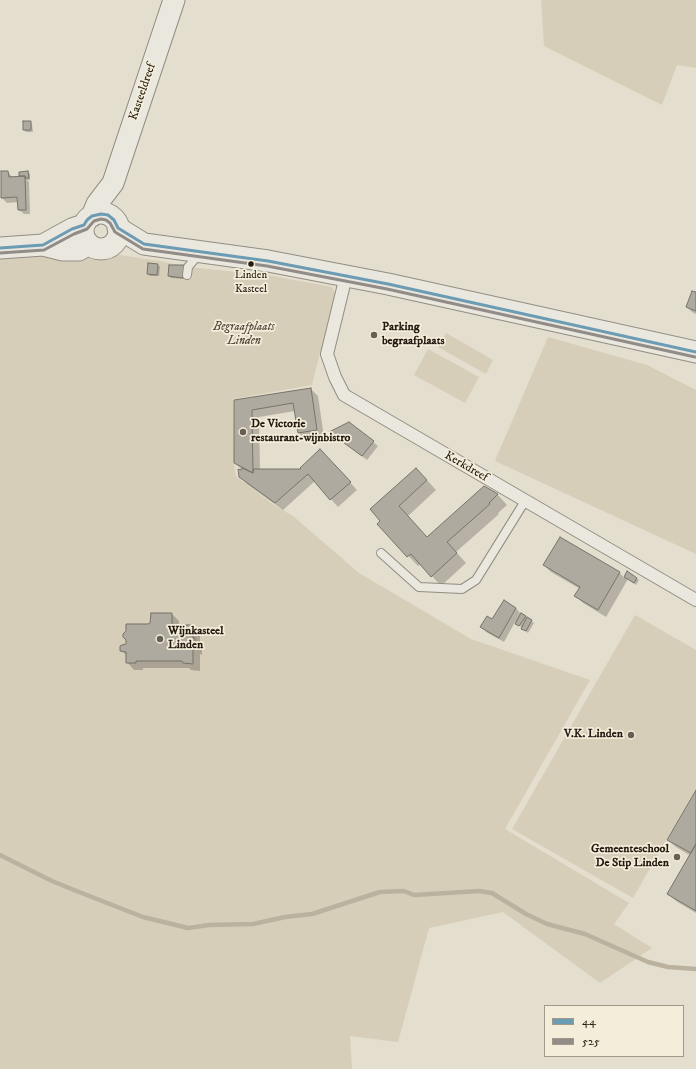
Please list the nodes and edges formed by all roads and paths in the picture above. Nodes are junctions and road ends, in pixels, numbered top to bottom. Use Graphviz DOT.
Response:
graph roads {
  1 [pos="174,0"];
  2 [pos="113,183"];
  3 [pos="88,229"];
  4 [pos="115,231"];
  5 [pos="0,248"];
  6 [pos="201,252"];
  7 [pos="187,275"];
  8 [pos="346,276"];
  9 [pos="696,352"];
  10 [pos="524,501"];
  11 [pos="381,553"];
  12 [pos="696,600"];
  1 -- 2 [label="street, Kasteeldreef"];
  2 -- 3 [label="street, Kasteeldreef"];
  2 -- 4 [label="street, Kasteeldreef"];
  3 -- 4 [label="street"];
  3 -- 4 [label="street"];
  3 -- 5 [label="street"];
  4 -- 6 [label="street"];
  6 -- 7 [label="lane"];
  6 -- 8 [label="street"];
  8 -- 9 [label="street"];
  8 -- 10 [label="street, Kerkdreef"];
  10 -- 11 [label="lane"];
  10 -- 12 [label="street, Kerkdreef"];
}
